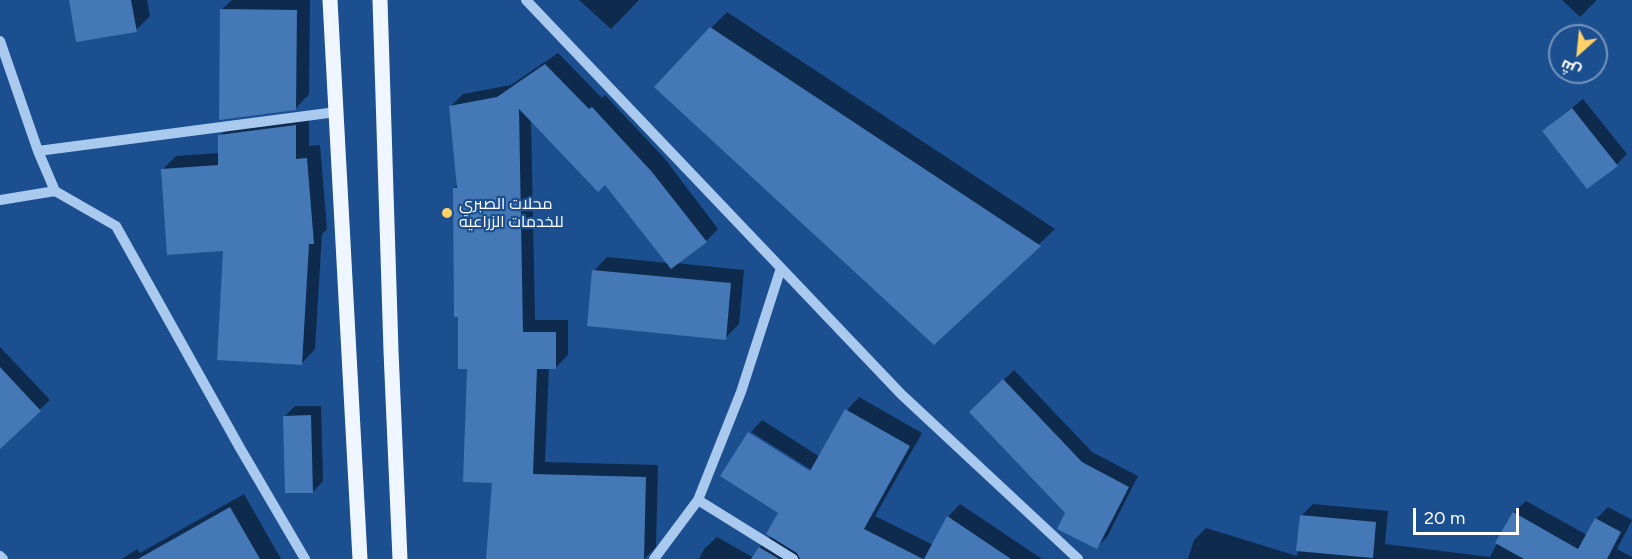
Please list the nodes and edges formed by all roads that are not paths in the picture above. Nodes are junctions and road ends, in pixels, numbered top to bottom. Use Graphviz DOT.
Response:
graph roads {
  1 [pos="330,0"];
  2 [pos="380,0"];
  3 [pos="526,0"];
  4 [pos="0,41"];
  5 [pos="336,112"];
  6 [pos="38,151"];
  7 [pos="55,191"];
  8 [pos="0,200"];
  9 [pos="781,268"];
  10 [pos="698,500"];
  11 [pos="305,559"];
  12 [pos="360,559"];
  13 [pos="400,559"];
  14 [pos="654,559"];
  15 [pos="793,559"];
  16 [pos="1078,559"];
  1 -- 5 [label="main road"];
  2 -- 13 [label="main road"];
  3 -- 9 [label="street"];
  4 -- 6 [label="street"];
  5 -- 6 [label="street"];
  5 -- 12 [label="main road"];
  6 -- 7 [label="street"];
  7 -- 8 [label="street"];
  7 -- 11 [label="street"];
  9 -- 10 [label="street"];
  9 -- 16 [label="street"];
  10 -- 14 [label="street"];
  10 -- 15 [label="street"];
}
